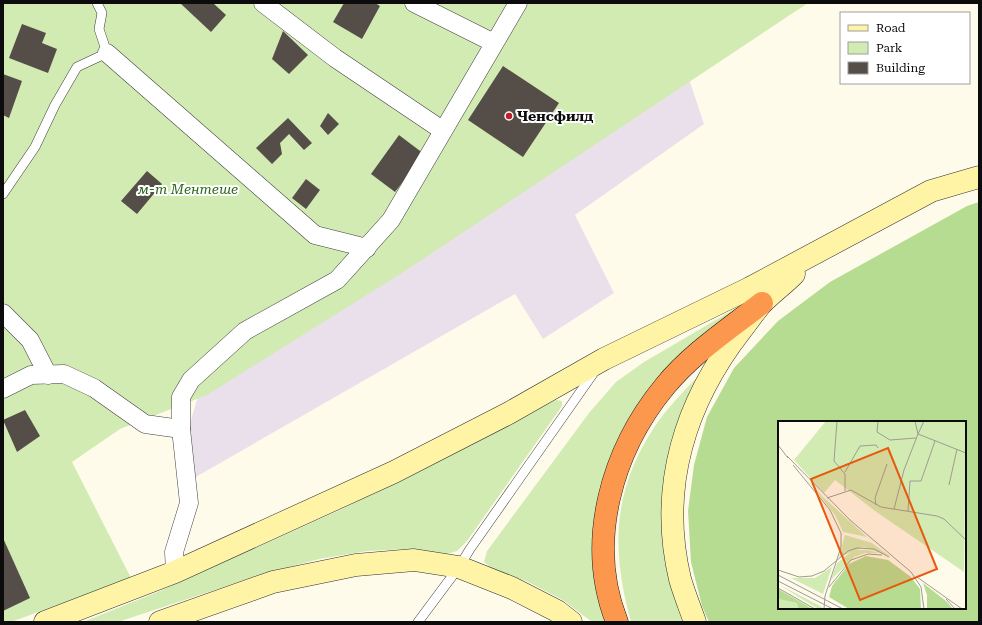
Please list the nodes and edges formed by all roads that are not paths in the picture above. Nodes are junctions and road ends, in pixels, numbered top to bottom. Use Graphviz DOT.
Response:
graph roads {
  1 [pos="97,3"];
  2 [pos="264,3"];
  3 [pos="414,3"];
  4 [pos="518,3"];
  5 [pos="494,43"];
  6 [pos="107,53"];
  7 [pos="442,130"];
  8 [pos="979,164"];
  9 [pos="979,177"];
  10 [pos="932,191"];
  11 [pos="3,194"];
  12 [pos="367,248"];
  13 [pos="820,251"];
  14 [pos="762,303"];
  15 [pos="3,313"];
  16 [pos="604,359"];
  17 [pos="48,375"];
  18 [pos="3,389"];
  19 [pos="181,429"];
  20 [pos="460,567"];
  21 [pos="175,572"];
  22 [pos="45,622"];
  23 [pos="160,622"];
  24 [pos="418,622"];
  25 [pos="571,622"];
  26 [pos="617,622"];
  27 [pos="695,622"];
  1 -- 6 [label="lane"];
  2 -- 7 [label="street"];
  3 -- 5 [label="street"];
  4 -- 5 [label="street"];
  5 -- 7 [label="street"];
  6 -- 11 [label="lane"];
  6 -- 12 [label="street"];
  7 -- 12 [label="street"];
  8 -- 10 [label="main road"];
  9 -- 10 [label="main road"];
  10 -- 13 [label="main road"];
  12 -- 19 [label="street"];
  13 -- 14 [label="main road"];
  13 -- 16 [label="main road"];
  14 -- 26 [label="highway"];
  14 -- 27 [label="main road"];
  15 -- 17 [label="street"];
  16 -- 20 [label="lane"];
  16 -- 21 [label="main road"];
  17 -- 18 [label="street"];
  17 -- 19 [label="street"];
  19 -- 21 [label="street"];
  20 -- 23 [label="main road"];
  20 -- 24 [label="lane"];
  20 -- 25 [label="main road"];
  21 -- 22 [label="main road"];
}
